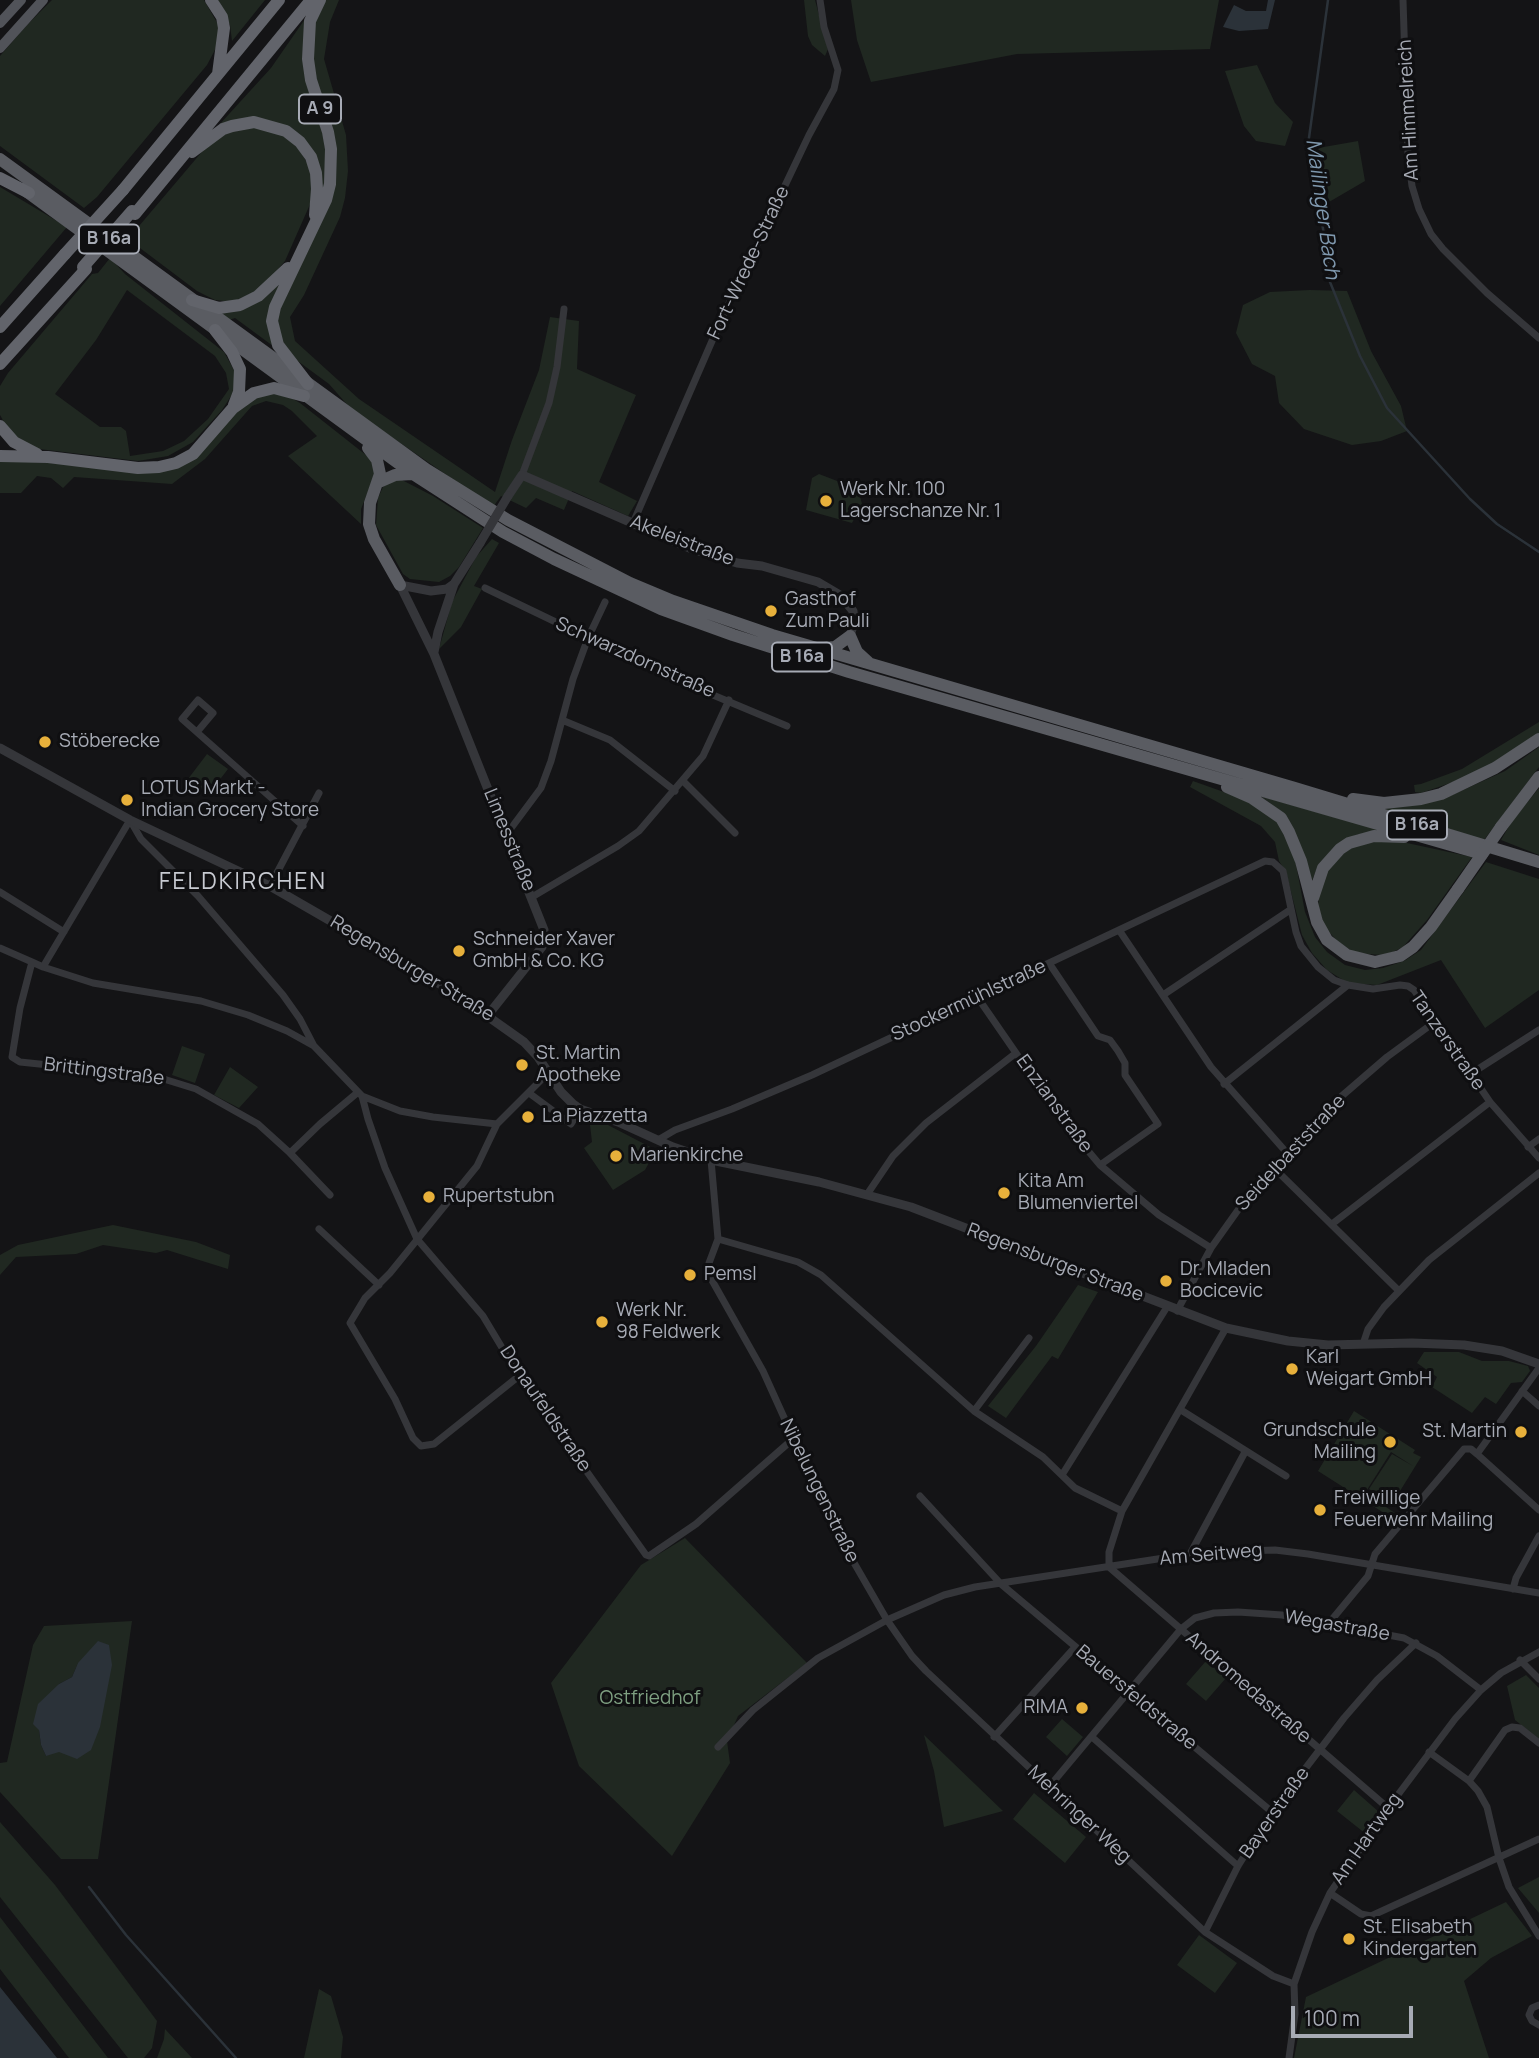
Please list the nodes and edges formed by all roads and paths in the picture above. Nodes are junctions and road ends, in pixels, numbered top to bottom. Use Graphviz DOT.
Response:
graph roads {
  1 [pos="21,0"];
  2 [pos="43,0"];
  3 [pos="211,0"];
  4 [pos="279,0"];
  5 [pos="309,0"];
  6 [pos="320,0"];
  7 [pos="820,0"];
  8 [pos="1403,0"];
  9 [pos="0,23"];
  10 [pos="0,48"];
  11 [pos="218,75"];
  12 [pos="0,151"];
  13 [pos="0,159"];
  14 [pos="178,162"];
  15 [pos="0,176"];
  16 [pos="26,178"];
  17 [pos="133,212"];
  18 [pos="315,218"];
  19 [pos="296,260"];
  20 [pos="84,268"];
  21 [pos="192,300"];
  22 [pos="19,305"];
  23 [pos="564,309"];
  24 [pos="0,318"];
  25 [pos="0,327"];
  26 [pos="215,330"];
  27 [pos="1539,338"];
  28 [pos="23,340"];
  29 [pos="0,358"];
  30 [pos="0,364"];
  31 [pos="0,374"];
  32 [pos="306,390"];
  33 [pos="233,408"];
  34 [pos="0,426"];
  35 [pos="354,432"];
  36 [pos="0,456"];
  37 [pos="48,457"];
  38 [pos="412,474"];
  39 [pos="522,475"];
  40 [pos="379,482"];
  41 [pos="633,523"];
  42 [pos="454,584"];
  43 [pos="400,585"];
  44 [pos="485,588"];
  45 [pos="605,602"];
  46 [pos="850,636"];
  47 [pos="588,638"];
  48 [pos="819,649"];
  49 [pos="434,654"];
  50 [pos="871,665"];
  51 [pos="729,700"];
  52 [pos="562,720"];
  53 [pos="788,726"];
  54 [pos="197,732"];
  55 [pos="1539,739"];
  56 [pos="0,748"];
  57 [pos="1150,758"];
  58 [pos="1539,778"];
  59 [pos="683,781"];
  60 [pos="1295,788"];
  61 [pos="675,791"];
  62 [pos="319,793"];
  63 [pos="130,820"];
  64 [pos="303,826"];
  65 [pos="735,832"];
  66 [pos="506,835"];
  67 [pos="1431,839"];
  68 [pos="1539,862"];
  69 [pos="1278,865"];
  70 [pos="1539,871"];
  71 [pos="270,886"];
  72 [pos="0,892"];
  73 [pos="532,897"];
  74 [pos="1312,902"];
  75 [pos="1290,910"];
  76 [pos="1119,930"];
  77 [pos="64,932"];
  78 [pos="0,948"];
  79 [pos="32,962"];
  80 [pos="1049,963"];
  81 [pos="43,967"];
  82 [pos="1348,985"];
  83 [pos="1163,995"];
  84 [pos="978,998"];
  85 [pos="488,1015"];
  86 [pos="300,1019"];
  87 [pos="1436,1021"];
  88 [pos="1539,1030"];
  89 [pos="286,1031"];
  90 [pos="314,1046"];
  91 [pos="1016,1053"];
  92 [pos="1472,1073"];
  93 [pos="547,1074"];
  94 [pos="1224,1084"];
  95 [pos="529,1093"];
  96 [pos="360,1095"];
  97 [pos="1490,1102"];
  98 [pos="580,1110"];
  99 [pos="497,1124"];
  100 [pos="1539,1139"];
  101 [pos="659,1140"];
  102 [pos="1528,1147"];
  103 [pos="290,1153"];
  104 [pos="1287,1153"];
  105 [pos="1539,1158"];
  106 [pos="711,1160"];
  107 [pos="1100,1165"];
  108 [pos="1274,1168"];
  109 [pos="1539,1173"];
  110 [pos="867,1194"];
  111 [pos="330,1195"];
  112 [pos="1332,1224"];
  113 [pos="319,1229"];
  114 [pos="417,1239"];
  115 [pos="718,1239"];
  116 [pos="1211,1248"];
  117 [pos="379,1285"];
  118 [pos="1398,1290"];
  119 [pos="1172,1309"];
  120 [pos="1226,1328"];
  121 [pos="1029,1338"];
  122 [pos="1363,1344"];
  123 [pos="1539,1366"];
  124 [pos="519,1376"];
  125 [pos="1522,1391"];
  126 [pos="1539,1406"];
  127 [pos="1181,1410"];
  128 [pos="974,1411"];
  129 [pos="793,1439"];
  130 [pos="1245,1452"];
  131 [pos="1477,1454"];
  132 [pos="1062,1475"];
  133 [pos="1286,1476"];
  134 [pos="920,1496"];
  135 [pos="1539,1510"];
  136 [pos="1122,1511"];
  137 [pos="1539,1536"];
  138 [pos="1190,1554"];
  139 [pos="1372,1565"];
  140 [pos="1109,1567"];
  141 [pos="1002,1584"];
  142 [pos="1513,1589"];
  143 [pos="1539,1593"];
  144 [pos="887,1620"];
  145 [pos="1329,1623"];
  146 [pos="1181,1629"];
  147 [pos="1416,1643"];
  148 [pos="1075,1647"];
  149 [pos="1539,1652"];
  150 [pos="1520,1660"];
  151 [pos="1539,1679"];
  152 [pos="1481,1690"];
  153 [pos="1130,1692"];
  154 [pos="994,1737"];
  155 [pos="1092,1737"];
  156 [pos="1539,1743"];
  157 [pos="718,1747"];
  158 [pos="1319,1750"];
  159 [pos="1429,1752"];
  160 [pos="1469,1781"];
  161 [pos="1049,1787"];
  162 [pos="1388,1808"];
  163 [pos="1272,1812"];
  164 [pos="1539,1839"];
  165 [pos="1499,1858"];
  166 [pos="1238,1866"];
  167 [pos="1330,1894"];
  168 [pos="1205,1931"];
  169 [pos="1539,1936"];
  170 [pos="1294,1984"];
  171 [pos="1539,2005"];
  172 [pos="1539,2025"];
  173 [pos="1289,2058"];
  1 -- 9 [label="main road"];
  2 -- 10 [label="main road"];
  3 -- 11 [label="highway"];
  4 -- 11 [label="highway"];
  5 -- 14 [label="highway, A 9"];
  5 -- 17 [label="highway, A 9"];
  6 -- 18 [label="highway, A 9"];
  7 -- 41 [label="street, Fort-Wrede-Straße"];
  8 -- 27 [label="street, Am Himmelreich"];
  11 -- 22 [label="highway, bridge"];
  12 -- 16 [label="highway"];
  13 -- 16 [label="highway, B 16a"];
  14 -- 17 [label="highway, A 9"];
  14 -- 18 [label="highway, A 9"];
  15 -- 26 [label="highway, B 16a"];
  16 -- 21 [label="highway, B 16a"];
  17 -- 20 [label="highway, A 9, bridge"];
  18 -- 19 [label="highway, A 9"];
  19 -- 21 [label="highway, A 9"];
  19 -- 32 [label="highway, A 9"];
  20 -- 28 [label="highway, A 9"];
  20 -- 29 [label="highway, A 9"];
  21 -- 32 [label="highway, B 16a"];
  22 -- 24 [label="highway"];
  22 -- 25 [label="highway"];
  23 -- 39 [label="street"];
  26 -- 32 [label="highway, B 16a"];
  26 -- 33 [label="highway"];
  28 -- 30 [label="highway, A 9"];
  28 -- 31 [label="highway, A 9"];
  32 -- 33 [label="highway"];
  32 -- 35 [label="highway, B 16a"];
  32 -- 48 [label="highway, B 16a"];
  33 -- 37 [label="highway"];
  34 -- 37 [label="highway"];
  35 -- 38 [label="highway, B 16a"];
  35 -- 40 [label="highway"];
  36 -- 37 [label="highway"];
  38 -- 40 [label="highway"];
  38 -- 57 [label="highway, B 16a"];
  39 -- 41 [label="street, Akeleistraße"];
  39 -- 42 [label="street, bridge"];
  40 -- 43 [label="highway"];
  41 -- 46 [label="street, Akeleistraße"];
  42 -- 43 [label="street"];
  42 -- 49 [label="street"];
  43 -- 49 [label="street, Limesstraße"];
  44 -- 47 [label="street, Schwarzdornstraße"];
  45 -- 47 [label="street"];
  46 -- 48 [label="highway"];
  46 -- 50 [label="highway"];
  47 -- 51 [label="street, Schwarzdornstraße"];
  47 -- 52 [label="street"];
  48 -- 50 [label="highway, B 16a"];
  49 -- 66 [label="street, Limesstraße"];
  50 -- 60 [label="highway, B 16a"];
  51 -- 53 [label="street, Schwarzdornstraße"];
  51 -- 59 [label="street"];
  52 -- 61 [label="street"];
  52 -- 66 [label="street"];
  54 -- 54 [label="street"];
  54 -- 64 [label="street"];
  55 -- 60 [label="highway"];
  56 -- 63 [label="street, Regensburger Straße"];
  57 -- 67 [label="highway, B 16a"];
  57 -- 74 [label="highway"];
  58 -- 74 [label="highway, bridge"];
  59 -- 61 [label="street"];
  59 -- 65 [label="street"];
  60 -- 68 [label="highway, B 16a"];
  61 -- 73 [label="street"];
  62 -- 64 [label="street"];
  63 -- 71 [label="street, Regensburger Straße"];
  63 -- 77 [label="street"];
  63 -- 86 [label="street"];
  64 -- 71 [label="street"];
  66 -- 73 [label="street, Limesstraße"];
  67 -- 70 [label="highway, B 16a"];
  67 -- 74 [label="highway"];
  69 -- 75 [label="street, Tanzerstraße"];
  69 -- 76 [label="street, Stockermühlstraße"];
  71 -- 85 [label="street, Regensburger Straße"];
  72 -- 77 [label="street"];
  73 -- 85 [label="street, Limesstraße"];
  75 -- 82 [label="street, Tanzerstraße"];
  75 -- 83 [label="street"];
  76 -- 80 [label="street, Stockermühlstraße"];
  76 -- 83 [label="street"];
  77 -- 81 [label="street"];
  78 -- 79 [label="street"];
  79 -- 81 [label="street"];
  79 -- 103 [label="street, Brittingstraße"];
  80 -- 84 [label="street, Stockermühlstraße"];
  80 -- 107 [label="street"];
  81 -- 89 [label="street"];
  82 -- 87 [label="street, Tanzerstraße"];
  82 -- 94 [label="street"];
  83 -- 94 [label="street"];
  84 -- 91 [label="street, Enzianstraße"];
  84 -- 101 [label="street, Stockermühlstraße"];
  85 -- 93 [label="street, Regensburger Straße"];
  86 -- 89 [label="street"];
  86 -- 90 [label="street"];
  87 -- 92 [label="street, Tanzerstraße"];
  87 -- 104 [label="street, Seidelbaststraße"];
  88 -- 92 [label="street"];
  89 -- 90 [label="street"];
  90 -- 96 [label="street"];
  91 -- 107 [label="street, Enzianstraße"];
  91 -- 110 [label="street"];
  92 -- 97 [label="street, Tanzerstraße"];
  93 -- 95 [label="street"];
  93 -- 98 [label="street, Regensburger Straße"];
  94 -- 104 [label="street"];
  95 -- 98 [label="street"];
  95 -- 99 [label="street"];
  96 -- 99 [label="street"];
  96 -- 103 [label="street"];
  96 -- 114 [label="street, Donaufeldstraße"];
  97 -- 102 [label="street, Tanzerstraße"];
  97 -- 112 [label="street"];
  98 -- 101 [label="street, Regensburger Straße"];
  99 -- 114 [label="street"];
  100 -- 102 [label="street"];
  101 -- 106 [label="street, Regensburger Straße"];
  102 -- 105 [label="street, Tanzerstraße"];
  103 -- 111 [label="street, Brittingstraße"];
  104 -- 108 [label="street, Seidelbaststraße"];
  106 -- 110 [label="street, Regensburger Straße"];
  106 -- 115 [label="street, Nibelungenstraße"];
  107 -- 116 [label="street, Enzianstraße"];
  108 -- 112 [label="street"];
  108 -- 116 [label="street, Seidelbaststraße"];
  109 -- 118 [label="street"];
  110 -- 119 [label="street, Regensburger Straße"];
  112 -- 118 [label="street"];
  113 -- 117 [label="street"];
  114 -- 117 [label="street"];
  114 -- 124 [label="street, Donaufeldstraße"];
  115 -- 128 [label="street"];
  115 -- 129 [label="street, Nibelungenstraße"];
  116 -- 119 [label="street, Seidelbaststraße"];
  117 -- 124 [label="street"];
  118 -- 122 [label="street"];
  119 -- 120 [label="street, Regensburger Straße"];
  119 -- 132 [label="street, Seidelbaststraße"];
  120 -- 122 [label="street, Regensburger Straße"];
  120 -- 127 [label="street"];
  121 -- 128 [label="street"];
  122 -- 123 [label="street, Regensburger Straße"];
  123 -- 125 [label="street"];
  124 -- 129 [label="street, Donaufeldstraße"];
  125 -- 126 [label="street"];
  125 -- 131 [label="street"];
  127 -- 130 [label="street"];
  127 -- 136 [label="street"];
  128 -- 132 [label="street"];
  129 -- 144 [label="street, Nibelungenstraße"];
  130 -- 133 [label="street"];
  130 -- 138 [label="street"];
  131 -- 135 [label="street"];
  131 -- 139 [label="street"];
  132 -- 136 [label="street"];
  134 -- 141 [label="street, Bauersfeldstraße"];
  136 -- 140 [label="street"];
  137 -- 142 [label="street"];
  138 -- 139 [label="street, Am Seitweg"];
  138 -- 140 [label="street, Am Seitweg"];
  139 -- 142 [label="street, Am Seitweg"];
  139 -- 145 [label="street"];
  140 -- 141 [label="street, Am Seitweg"];
  140 -- 146 [label="street, Andromedastraße"];
  141 -- 144 [label="street, Am Seitweg"];
  141 -- 148 [label="street, Bauersfeldstraße"];
  142 -- 143 [label="street, Am Seitweg"];
  144 -- 154 [label="street, Mehringer Weg"];
  144 -- 157 [label="street"];
  145 -- 146 [label="street, Wegastraße"];
  145 -- 147 [label="street, Wegastraße"];
  146 -- 153 [label="street"];
  146 -- 158 [label="street, Andromedastraße"];
  147 -- 152 [label="street, Wegastraße"];
  147 -- 158 [label="street, Bayerstraße"];
  148 -- 153 [label="street, Bauersfeldstraße"];
  148 -- 154 [label="street"];
  149 -- 150 [label="street, Am Hartweg"];
  150 -- 151 [label="street"];
  150 -- 152 [label="street, Am Hartweg"];
  152 -- 159 [label="street, Am Hartweg"];
  153 -- 155 [label="street"];
  153 -- 163 [label="street, Bauersfeldstraße"];
  154 -- 161 [label="street, Mehringer Weg"];
  155 -- 161 [label="street"];
  155 -- 166 [label="street"];
  156 -- 160 [label="street"];
  158 -- 162 [label="street, Andromedastraße"];
  158 -- 163 [label="street, Bayerstraße"];
  159 -- 160 [label="street"];
  159 -- 162 [label="street, Am Hartweg"];
  160 -- 165 [label="street"];
  161 -- 168 [label="street, Mehringer Weg"];
  162 -- 167 [label="street, Am Hartweg"];
  163 -- 166 [label="street, Bayerstraße"];
  164 -- 165 [label="street"];
  165 -- 167 [label="street"];
  165 -- 169 [label="street"];
  166 -- 168 [label="street, Bayerstraße"];
  167 -- 170 [label="street, Am Hartweg"];
  168 -- 170 [label="street, Mehringer Weg"];
  170 -- 173 [label="street, Am Hartweg"];
  171 -- 172 [label="street"];
}
